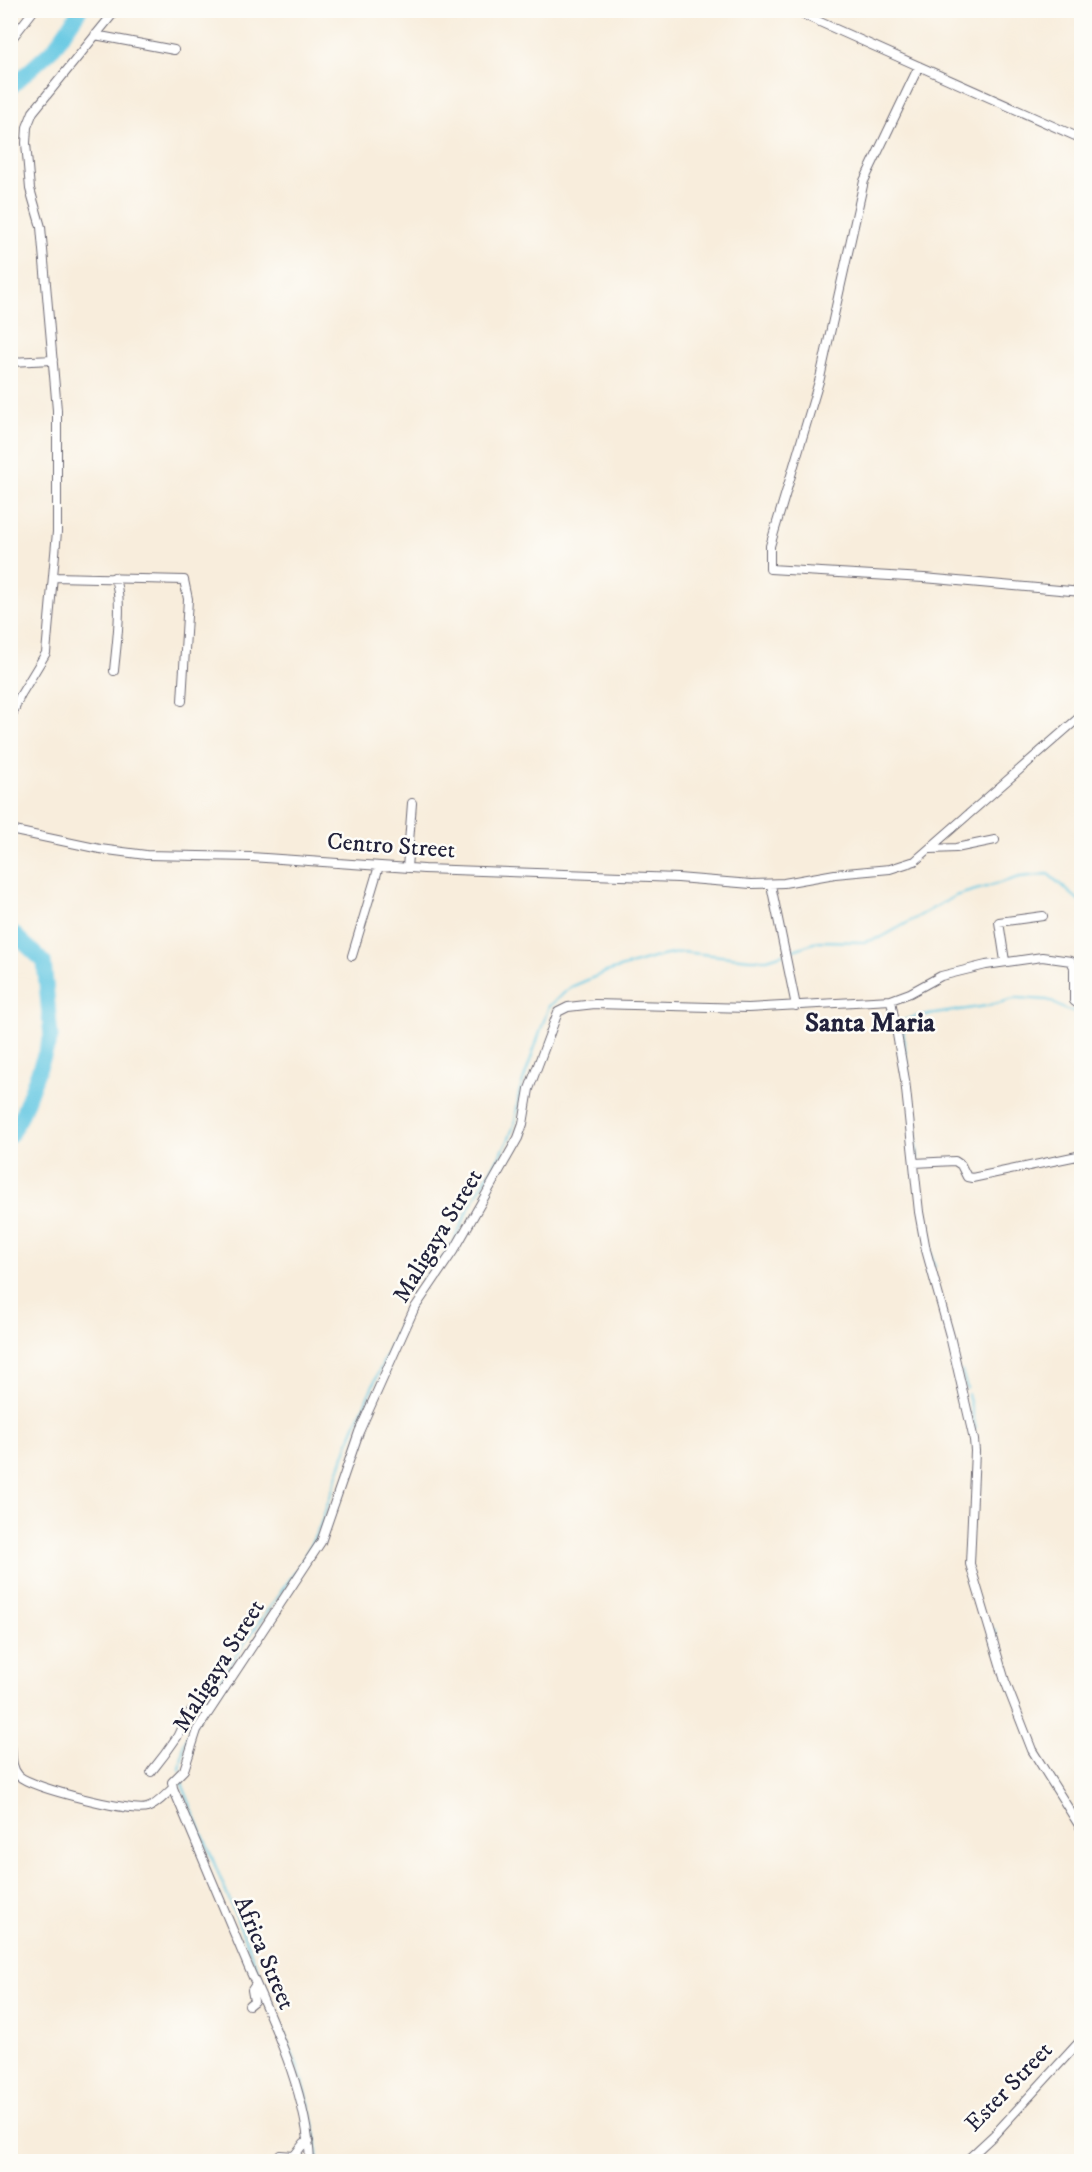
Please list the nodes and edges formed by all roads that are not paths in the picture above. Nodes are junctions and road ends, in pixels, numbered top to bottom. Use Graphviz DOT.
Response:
graph roads {
  1 [pos="34,10"];
  2 [pos="116,10"];
  3 [pos="793,10"];
  4 [pos="95,35"];
  5 [pos="10,41"];
  6 [pos="174,50"];
  7 [pos="918,66"];
  8 [pos="1082,139"];
  9 [pos="53,360"];
  10 [pos="10,362"];
  11 [pos="54,577"];
  12 [pos="114,577"];
  13 [pos="1082,592"];
  14 [pos="114,671"];
  15 [pos="182,701"];
  16 [pos="12,714"];
  17 [pos="1082,715"];
  18 [pos="412,803"];
  19 [pos="10,830"];
  20 [pos="995,840"];
  21 [pos="931,849"];
  22 [pos="379,866"];
  23 [pos="407,868"];
  24 [pos="771,885"];
  25 [pos="1043,916"];
  26 [pos="352,956"];
  27 [pos="1005,961"];
  28 [pos="891,1000"];
  29 [pos="796,1006"];
  30 [pos="1082,1007"];
  31 [pos="1082,1155"];
  32 [pos="914,1162"];
  33 [pos="205,1711"];
  34 [pos="11,1745"];
  35 [pos="152,1772"];
  36 [pos="173,1788"];
  37 [pos="1082,1830"];
  38 [pos="256,1984"];
  39 [pos="249,2005"];
  40 [pos="1082,2039"];
  41 [pos="309,2141"];
  42 [pos="280,2155"];
  43 [pos="310,2162"];
  44 [pos="965,2162"];
  1 -- 5 [label="street"];
  2 -- 4 [label="street"];
  3 -- 7 [label="street"];
  4 -- 6 [label="street"];
  4 -- 9 [label="street"];
  7 -- 8 [label="street"];
  7 -- 13 [label="street"];
  9 -- 10 [label="street"];
  9 -- 11 [label="street"];
  11 -- 12 [label="street"];
  11 -- 16 [label="street"];
  12 -- 14 [label="street"];
  12 -- 15 [label="street"];
  17 -- 21 [label="street, Centro Street"];
  18 -- 23 [label="street"];
  19 -- 22 [label="street, Centro Street"];
  20 -- 21 [label="street"];
  21 -- 24 [label="street, Centro Street"];
  22 -- 23 [label="street, Centro Street"];
  22 -- 26 [label="street"];
  23 -- 24 [label="street, Centro Street"];
  24 -- 29 [label="street"];
  25 -- 27 [label="street"];
  27 -- 28 [label="street"];
  27 -- 30 [label="street"];
  28 -- 29 [label="street, Maligaya Street"];
  28 -- 32 [label="street"];
  29 -- 33 [label="street, Maligaya Street"];
  31 -- 32 [label="street"];
  32 -- 37 [label="street"];
  33 -- 35 [label="street"];
  33 -- 36 [label="street, Maligaya Street"];
  34 -- 36 [label="street"];
  36 -- 38 [label="street, Africa Street"];
  38 -- 39 [label="street"];
  38 -- 41 [label="street, Africa Street"];
  40 -- 44 [label="street, Ester Street"];
  41 -- 42 [label="street"];
  41 -- 43 [label="street, Africa Street"];
}
